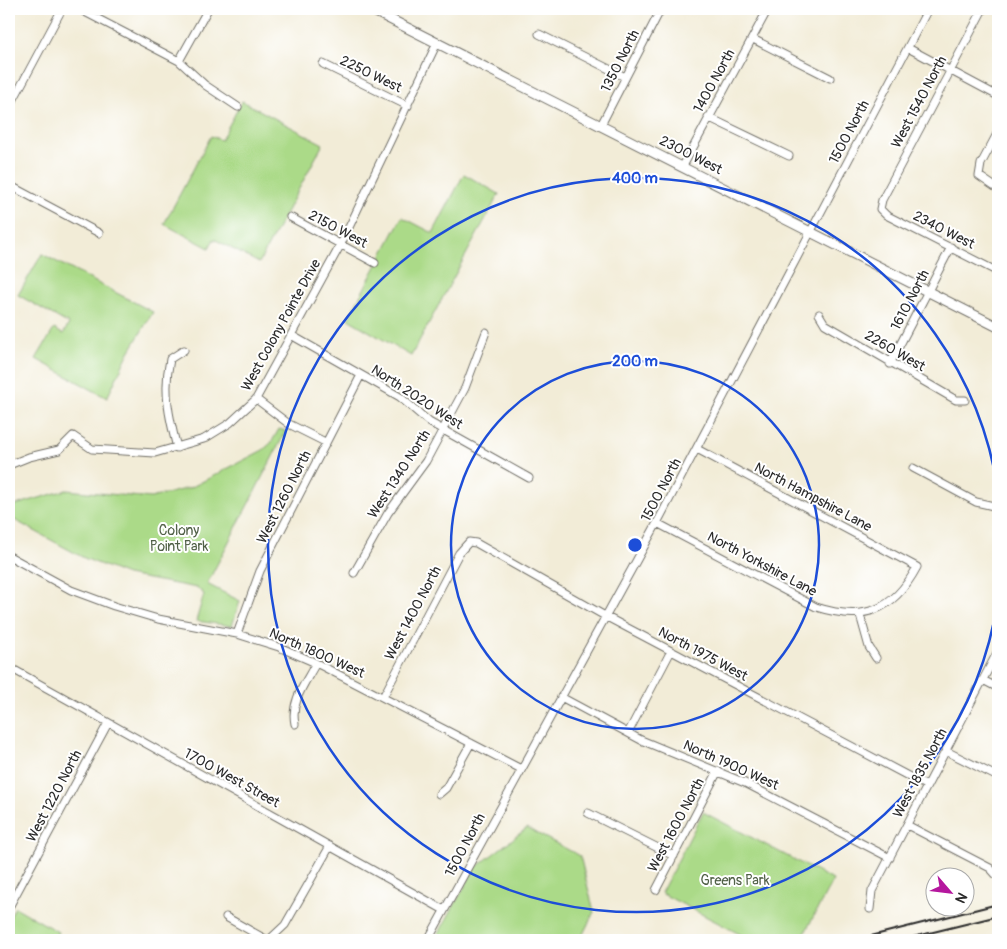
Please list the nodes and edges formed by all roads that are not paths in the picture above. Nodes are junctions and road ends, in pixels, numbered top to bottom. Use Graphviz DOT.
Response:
graph roads {
  1 [pos="62,9"];
  2 [pos="79,9"];
  3 [pos="208,9"];
  4 [pos="370,9"];
  5 [pos="661,9"];
  6 [pos="768,9"];
  7 [pos="928,9"];
  8 [pos="983,9"];
  9 [pos="539,34"];
  10 [pos="753,39"];
  11 [pos="437,43"];
  12 [pos="908,48"];
  13 [pos="179,61"];
  14 [pos="323,64"];
  15 [pos="950,70"];
  16 [pos="625,77"];
  17 [pos="830,78"];
  18 [pos="998,96"];
  19 [pos="408,106"];
  20 [pos="238,107"];
  21 [pos="9,108"];
  22 [pos="708,117"];
  23 [pos="601,125"];
  24 [pos="998,132"];
  25 [pos="789,156"];
  26 [pos="683,166"];
  27 [pos="9,185"];
  28 [pos="998,189"];
  29 [pos="880,209"];
  30 [pos="290,217"];
  31 [pos="810,231"];
  32 [pos="99,233"];
  33 [pos="341,244"];
  34 [pos="951,247"];
  35 [pos="376,263"];
  36 [pos="998,272"];
  37 [pos="928,292"];
  38 [pos="819,314"];
  39 [pos="998,327"];
  40 [pos="486,332"];
  41 [pos="291,335"];
  42 [pos="184,350"];
  43 [pos="890,364"];
  44 [pos="361,375"];
  45 [pos="256,399"];
  46 [pos="965,400"];
  47 [pos="443,430"];
  48 [pos="325,442"];
  49 [pos="177,448"];
  50 [pos="697,450"];
  51 [pos="9,465"];
  52 [pos="912,468"];
  53 [pos="529,478"];
  54 [pos="998,507"];
  55 [pos="658,523"];
  56 [pos="469,542"];
  57 [pos="9,556"];
  58 [pos="354,573"];
  59 [pos="860,615"];
  60 [pos="605,616"];
  61 [pos="238,634"];
  62 [pos="671,651"];
  63 [pos="998,651"];
  64 [pos="876,658"];
  65 [pos="316,663"];
  66 [pos="9,667"];
  67 [pos="983,680"];
  68 [pos="998,688"];
  69 [pos="383,697"];
  70 [pos="561,697"];
  71 [pos="108,723"];
  72 [pos="295,724"];
  73 [pos="628,733"];
  74 [pos="470,743"];
  75 [pos="946,751"];
  76 [pos="521,769"];
  77 [pos="718,772"];
  78 [pos="998,777"];
  79 [pos="927,786"];
  80 [pos="439,794"];
  81 [pos="588,813"];
  82 [pos="907,825"];
  83 [pos="330,846"];
  84 [pos="674,856"];
  85 [pos="890,858"];
  86 [pos="998,877"];
  87 [pos="656,890"];
  88 [pos="9,907"];
  89 [pos="444,910"];
  90 [pos="870,910"];
  91 [pos="226,917"];
  92 [pos="268,940"];
  93 [pos="428,940"];
  1 -- 21 [label="street"];
  2 -- 13 [label="street"];
  3 -- 13 [label="street"];
  4 -- 11 [label="main road, 2300 West"];
  5 -- 16 [label="street, 1350 North"];
  6 -- 10 [label="street, 1400 North"];
  7 -- 12 [label="street, 1500 North"];
  8 -- 15 [label="street, West 1540 North"];
  9 -- 16 [label="street"];
  10 -- 17 [label="street"];
  10 -- 22 [label="street, 1400 North"];
  11 -- 19 [label="street, West Colony Pointe Drive"];
  11 -- 23 [label="main road, 2300 West"];
  12 -- 15 [label="street"];
  12 -- 31 [label="street, 1500 North"];
  13 -- 20 [label="street"];
  14 -- 19 [label="street, 2250 West"];
  15 -- 18 [label="street"];
  15 -- 29 [label="street, West 1540 North"];
  16 -- 23 [label="street, 1350 North"];
  19 -- 33 [label="street, West Colony Pointe Drive"];
  22 -- 25 [label="street"];
  22 -- 26 [label="street, 1400 North"];
  23 -- 26 [label="main road, 2300 West"];
  24 -- 28 [label="street"];
  26 -- 31 [label="main road, 2300 West"];
  27 -- 32 [label="street"];
  29 -- 34 [label="street, 2340 West"];
  30 -- 33 [label="street, 2150 West"];
  31 -- 37 [label="main road, 2300 West"];
  31 -- 50 [label="street, 1500 North"];
  33 -- 35 [label="street, 2150 West"];
  33 -- 41 [label="street, West Colony Pointe Drive"];
  34 -- 36 [label="street, 2340 West"];
  34 -- 37 [label="street, 1610 North"];
  37 -- 39 [label="main road, 2300 West"];
  37 -- 43 [label="street, 1610 North"];
  38 -- 43 [label="street, 2260 West"];
  40 -- 47 [label="street, West 1340 North"];
  41 -- 44 [label="street, North 2020 West"];
  41 -- 45 [label="street, West Colony Pointe Drive"];
  42 -- 49 [label="street"];
  43 -- 46 [label="street, 2260 West"];
  44 -- 47 [label="street, North 2020 West"];
  44 -- 48 [label="street, West 1260 North"];
  45 -- 48 [label="street"];
  45 -- 49 [label="street, West Colony Pointe Drive"];
  47 -- 53 [label="street, North 2020 West"];
  47 -- 58 [label="street, West 1340 North"];
  48 -- 61 [label="street, West 1260 North"];
  49 -- 51 [label="street, West Colony Pointe Drive"];
  50 -- 55 [label="street, 1500 North"];
  50 -- 59 [label="street, North Hampshire Lane"];
  52 -- 54 [label="street"];
  55 -- 59 [label="street, North Yorkshire Lane"];
  55 -- 60 [label="street, 1500 North"];
  56 -- 60 [label="street, North 1975 West"];
  56 -- 69 [label="street, West 1400 North"];
  57 -- 61 [label="street, North 1800 West"];
  59 -- 64 [label="street"];
  60 -- 62 [label="street, North 1975 West"];
  60 -- 70 [label="street, 1500 North"];
  61 -- 65 [label="street, North 1800 West"];
  62 -- 73 [label="street"];
  62 -- 79 [label="street, North 1975 West"];
  63 -- 67 [label="street, West 1835 North"];
  65 -- 69 [label="street, North 1800 West"];
  65 -- 72 [label="street"];
  66 -- 71 [label="street, 1700 West Street"];
  67 -- 68 [label="street"];
  67 -- 75 [label="street, West 1835 North"];
  69 -- 74 [label="street, North 1800 West"];
  70 -- 73 [label="street, North 1900 West"];
  70 -- 76 [label="street, 1500 North"];
  71 -- 83 [label="street, 1700 West Street"];
  71 -- 88 [label="street, West 1220 North"];
  73 -- 77 [label="street, North 1900 West"];
  74 -- 76 [label="street, North 1800 West"];
  74 -- 80 [label="street"];
  75 -- 78 [label="street"];
  75 -- 79 [label="street, West 1835 North"];
  76 -- 89 [label="street, 1500 North"];
  77 -- 84 [label="street, West 1600 North"];
  77 -- 85 [label="street, North 1900 West"];
  79 -- 82 [label="street, West 1835 North"];
  81 -- 84 [label="street"];
  82 -- 85 [label="street, West 1835 North"];
  82 -- 86 [label="street"];
  83 -- 89 [label="street, 1700 West Street"];
  83 -- 92 [label="street"];
  84 -- 87 [label="street, West 1600 North"];
  85 -- 90 [label="street, West 1835 North"];
  89 -- 93 [label="street, 1500 North"];
  91 -- 92 [label="street"];
}
